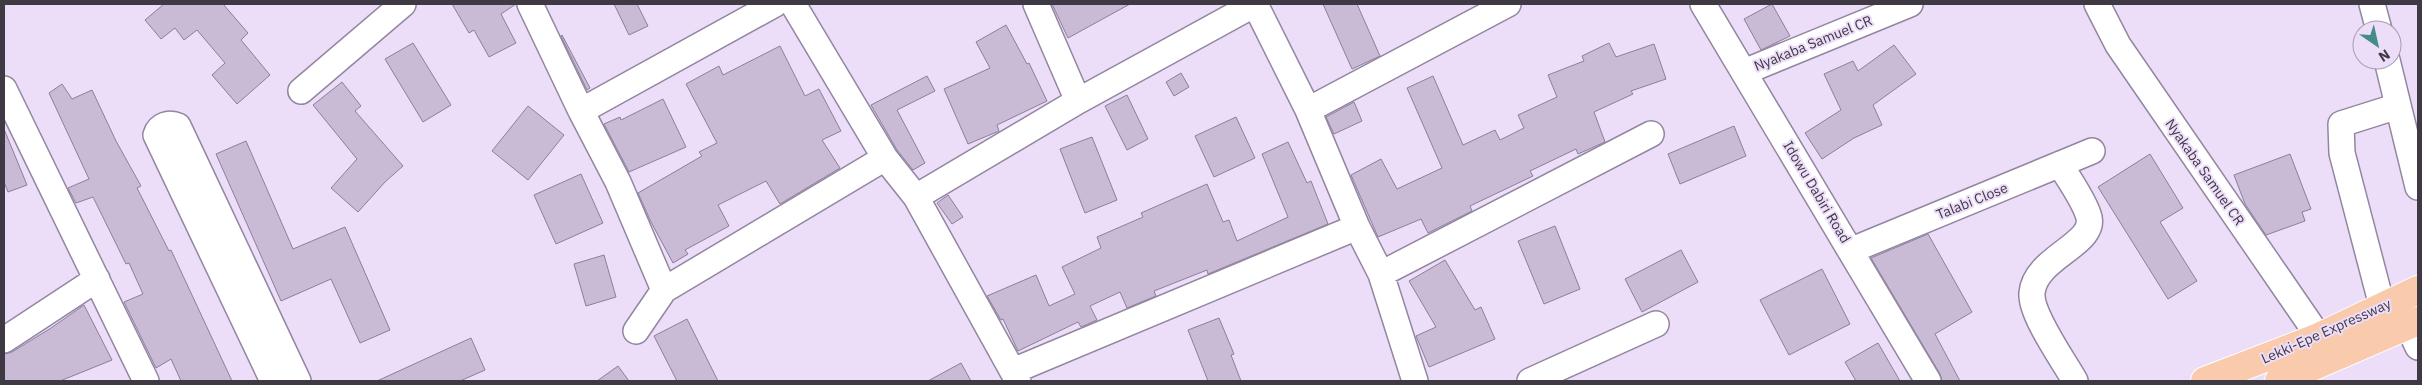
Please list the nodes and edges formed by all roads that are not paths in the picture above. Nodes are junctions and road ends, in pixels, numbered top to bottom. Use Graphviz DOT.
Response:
graph roads {
  1 [pos="403,4"];
  2 [pos="530,4"];
  3 [pos="775,4"];
  4 [pos="793,4"];
  5 [pos="1036,4"];
  6 [pos="1508,4"];
  7 [pos="1704,4"];
  8 [pos="1910,4"];
  9 [pos="2097,4"];
  10 [pos="2372,4"];
  11 [pos="2376,20"];
  12 [pos="2390,70"];
  13 [pos="1744,72"];
  14 [pos="4,89"];
  15 [pos="301,91"];
  16 [pos="1078,101"];
  17 [pos="1308,110"];
  18 [pos="581,111"];
  19 [pos="2406,111"];
  20 [pos="1651,134"];
  21 [pos="2092,151"];
  22 [pos="885,158"];
  23 [pos="2060,164"];
  24 [pos="2418,187"];
  25 [pos="916,197"];
  26 [pos="1357,227"];
  27 [pos="1852,250"];
  28 [pos="1381,274"];
  29 [pos="97,279"];
  30 [pos="664,290"];
  31 [pos="2418,290"];
  32 [pos="2382,306"];
  33 [pos="1656,324"];
  34 [pos="636,331"];
  35 [pos="2415,331"];
  36 [pos="2319,337"];
  37 [pos="4,340"];
  38 [pos="1015,376"];
  39 [pos="2309,376"];
  40 [pos="146,381"];
  41 [pos="273,381"];
  42 [pos="298,381"];
  43 [pos="1415,381"];
  44 [pos="1530,381"];
  45 [pos="1928,381"];
  46 [pos="2075,381"];
  47 [pos="2205,381"];
  48 [pos="2279,381"];
  1 -- 15 [label="street"];
  2 -- 18 [label="street"];
  3 -- 18 [label="street"];
  4 -- 22 [label="street"];
  5 -- 16 [label="street"];
  6 -- 17 [label="street"];
  7 -- 13 [label="street, Idowu Dabiri Road"];
  8 -- 13 [label="street, Nyakaba Samuel CR"];
  9 -- 36 [label="street, Nyakaba Samuel CR"];
  10 -- 11 [label="street"];
  12 -- 19 [label="street"];
  13 -- 27 [label="street, Idowu Dabiri Road"];
  14 -- 29 [label="street"];
  16 -- 17 [label="street"];
  16 -- 25 [label="street"];
  17 -- 26 [label="street"];
  18 -- 30 [label="street"];
  19 -- 24 [label="street"];
  19 -- 32 [label="street"];
  20 -- 28 [label="street"];
  21 -- 23 [label="street, Talabi Close"];
  22 -- 25 [label="street"];
  22 -- 30 [label="street"];
  23 -- 27 [label="street, Talabi Close"];
  23 -- 46 [label="street"];
  25 -- 38 [label="street"];
  26 -- 28 [label="street"];
  26 -- 38 [label="street"];
  27 -- 45 [label="street, Idowu Dabiri Road"];
  28 -- 43 [label="street"];
  29 -- 37 [label="street"];
  29 -- 40 [label="street"];
  30 -- 34 [label="street"];
  31 -- 32 [label="highway, Lekki-Epe Expressway"];
  32 -- 36 [label="highway, Lekki-Epe Expressway"];
  33 -- 44 [label="street"];
  35 -- 39 [label="highway, Lekki-Epe Expressway"];
  36 -- 47 [label="highway, Lekki-Epe Expressway"];
  39 -- 48 [label="highway, Lekki-Epe Expressway"];
  41 -- 42 [label="street"];
}
